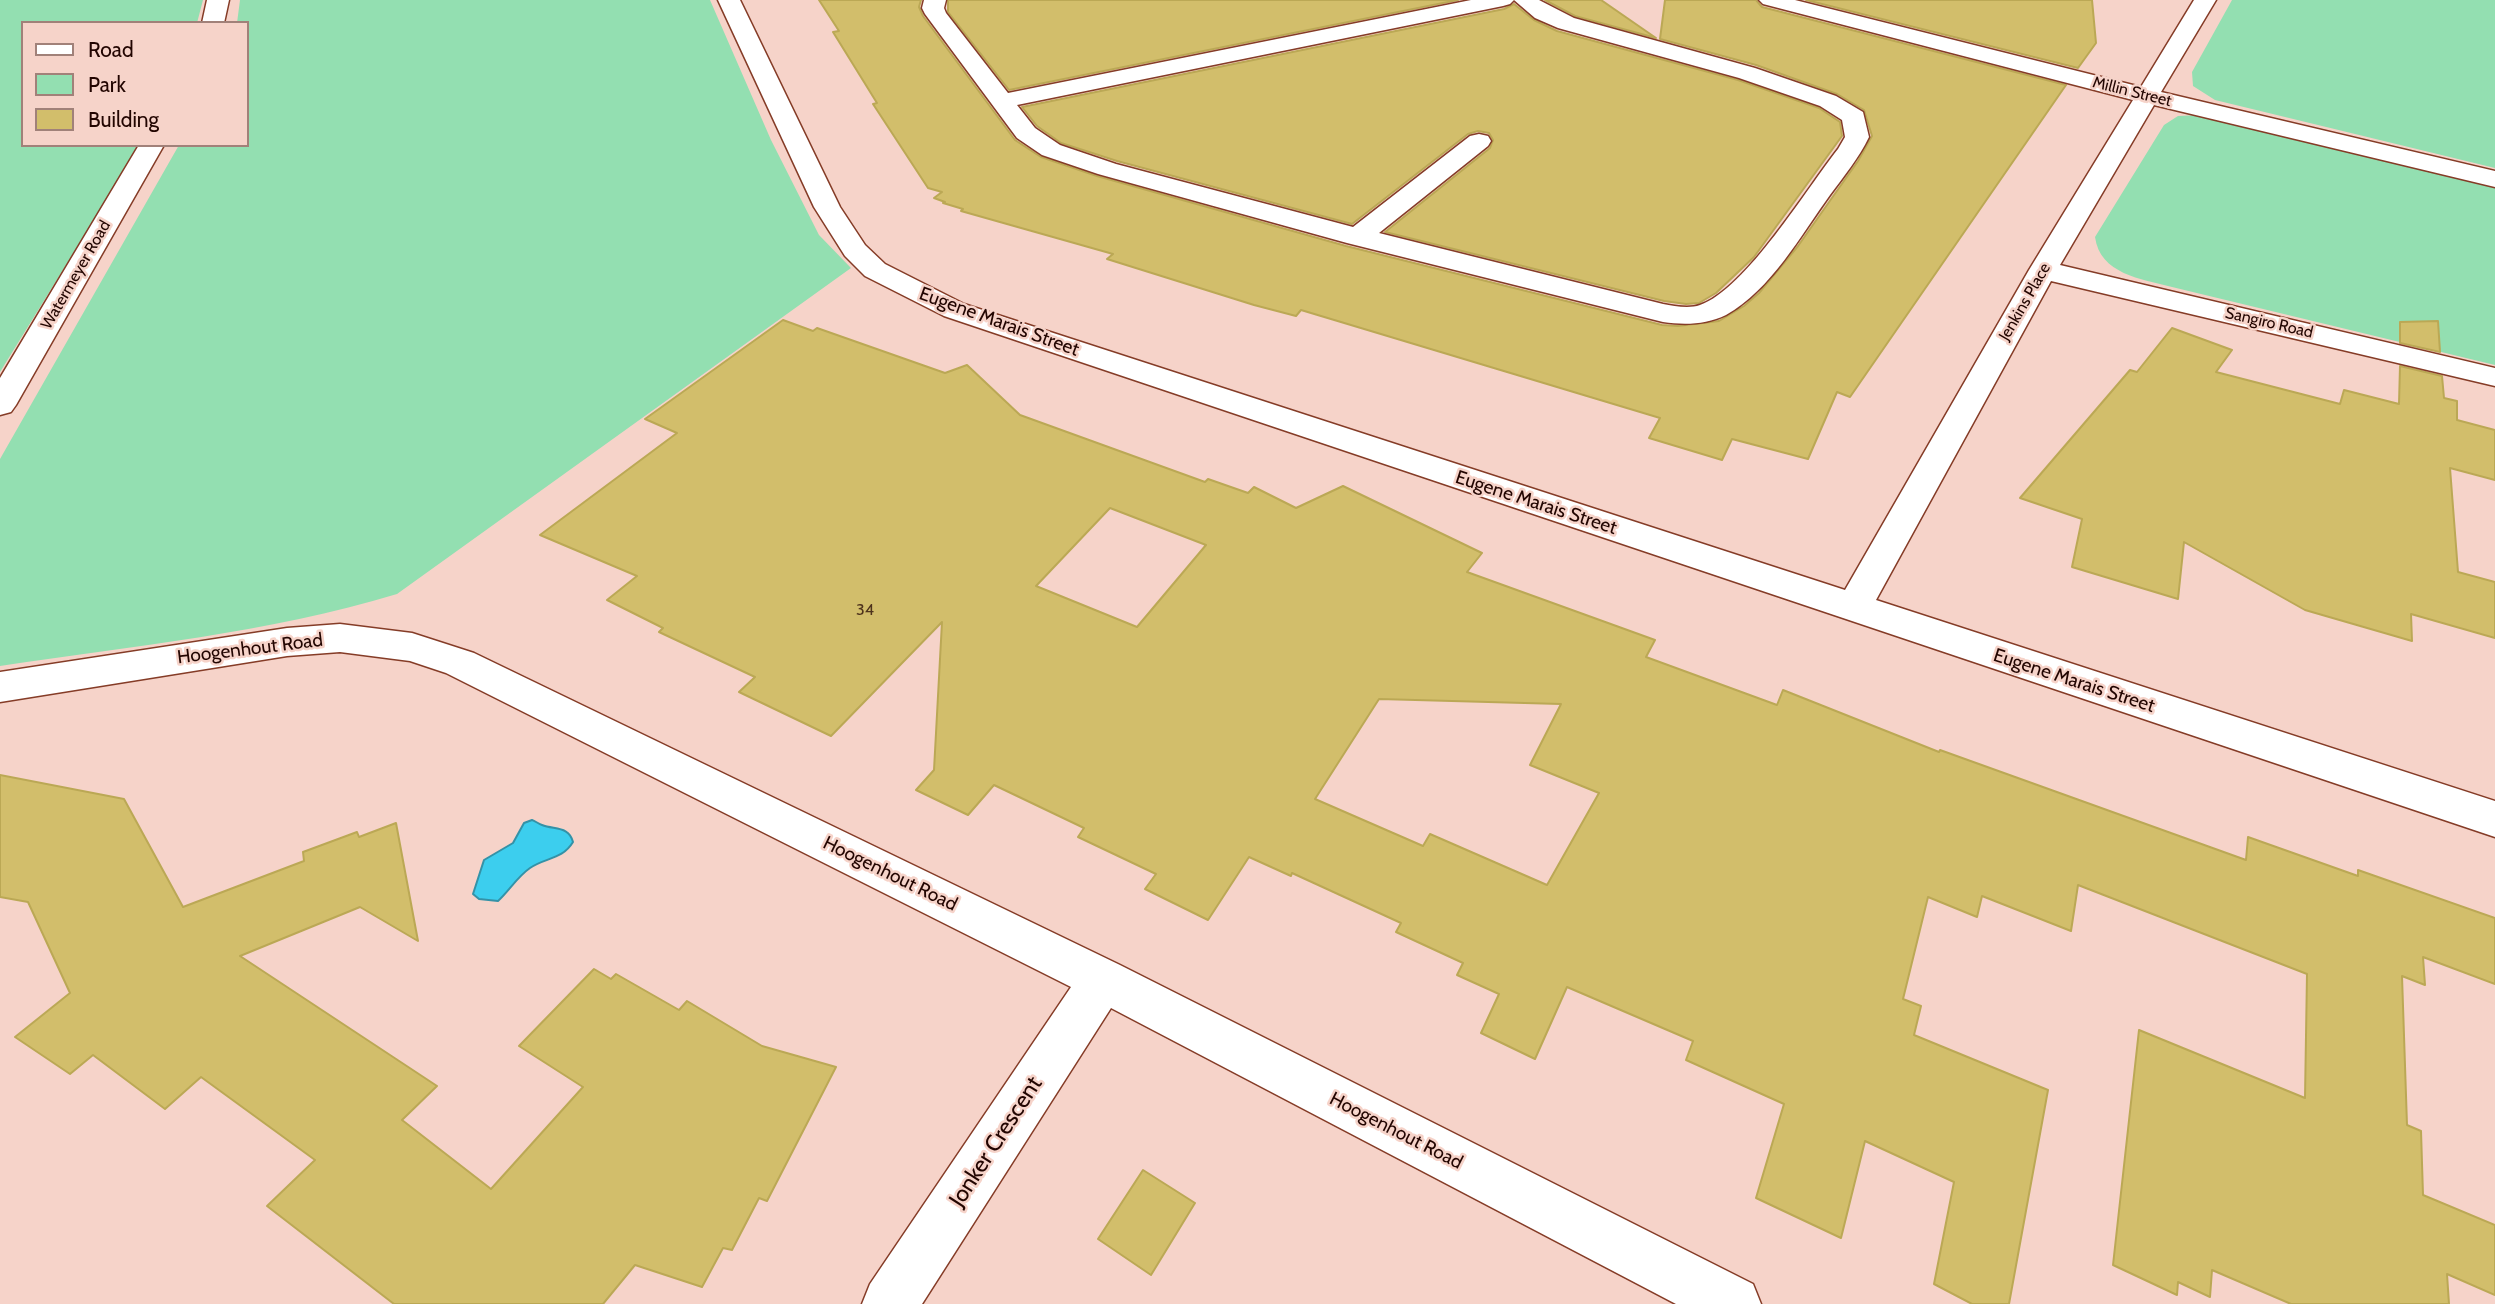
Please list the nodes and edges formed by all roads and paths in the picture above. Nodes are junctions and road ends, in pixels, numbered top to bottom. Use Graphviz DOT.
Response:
graph roads {
  1 [pos="218,0"];
  2 [pos="729,0"];
  3 [pos="935,0"];
  4 [pos="1503,0"];
  5 [pos="1525,0"];
  6 [pos="1770,0"];
  7 [pos="2206,0"];
  8 [pos="213,21"];
  9 [pos="2147,96"];
  10 [pos="1002,101"];
  11 [pos="1479,141"];
  12 [pos="151,147"];
  13 [pos="2495,179"];
  14 [pos="1357,237"];
  15 [pos="2043,270"];
  16 [pos="2495,377"];
  17 [pos="0,405"];
  18 [pos="1853,609"];
  19 [pos="0,687"];
  20 [pos="2495,820"];
  21 [pos="1103,980"];
  22 [pos="890,1304"];
  23 [pos="1733,1304"];
  1 -- 8 [label="street"];
  2 -- 18 [label="street, Eugene Marais Street"];
  3 -- 10 [label="street"];
  4 -- 10 [label="street"];
  5 -- 14 [label="street"];
  6 -- 9 [label="street, Millin Street"];
  7 -- 9 [label="street, Jenkins Place"];
  9 -- 13 [label="street, Millin Street"];
  9 -- 15 [label="street, Jenkins Place"];
  10 -- 14 [label="street"];
  11 -- 14 [label="street"];
  12 -- 17 [label="street, Watermeyer Road"];
  15 -- 16 [label="street, Sangiro Road"];
  15 -- 18 [label="street, Jenkins Place"];
  18 -- 20 [label="street, Eugene Marais Street"];
  19 -- 21 [label="street, Hoogenhout Road"];
  21 -- 22 [label="street, Jonker Crescent"];
  21 -- 23 [label="street, Hoogenhout Road"];
}
